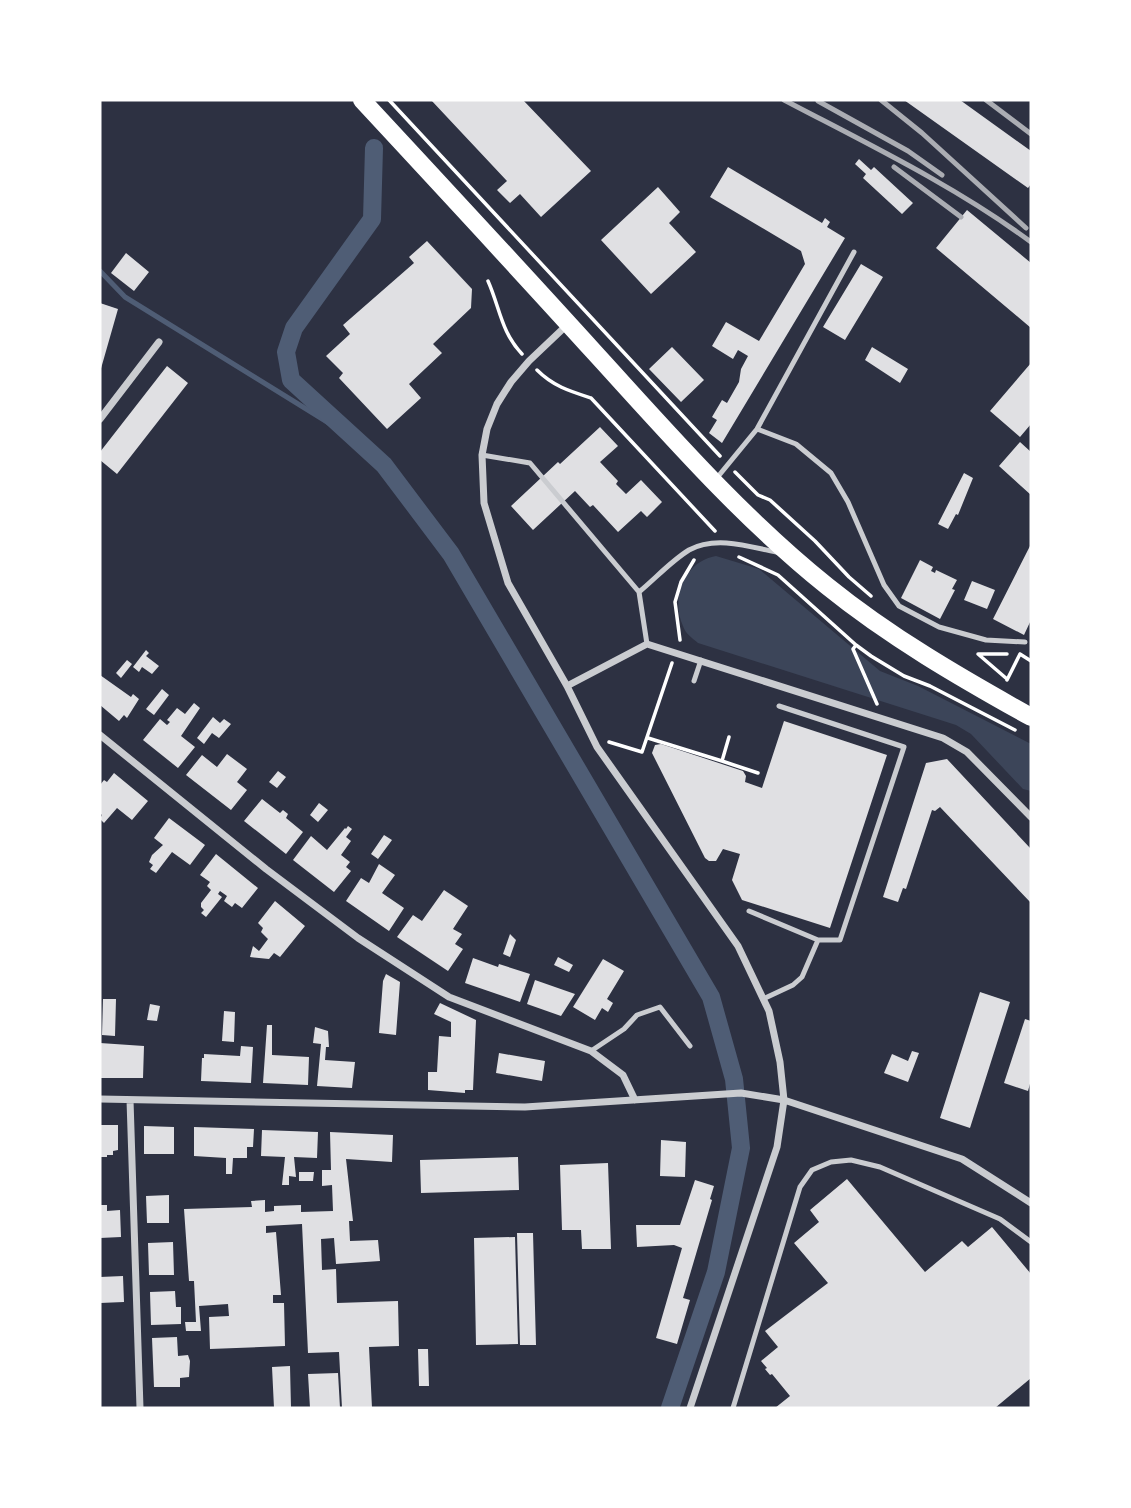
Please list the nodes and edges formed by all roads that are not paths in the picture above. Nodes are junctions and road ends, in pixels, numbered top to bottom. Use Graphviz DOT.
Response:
graph roads {
  1 [pos="362,100"];
  2 [pos="854,252"];
  3 [pos="569,324"];
  4 [pos="159,342"];
  5 [pos="100,419"];
  6 [pos="757,429"];
  7 [pos="482,456"];
  8 [pos="713,482"];
  9 [pos="790,555"];
  10 [pos="639,592"];
  11 [pos="1025,642"];
  12 [pos="648,645"];
  13 [pos="701,660"];
  14 [pos="694,681"];
  15 [pos="567,686"];
  16 [pos="779,706"];
  17 [pos="1031,717"];
  18 [pos="100,735"];
  19 [pos="1031,817"];
  20 [pos="749,911"];
  21 [pos="818,940"];
  22 [pos="763,999"];
  23 [pos="690,1046"];
  24 [pos="591,1051"];
  25 [pos="100,1099"];
  26 [pos="130,1100"];
  27 [pos="635,1100"];
  28 [pos="784,1100"];
  29 [pos="1031,1203"];
  30 [pos="1031,1242"];
  31 [pos="141,1408"];
  32 [pos="690,1408"];
  33 [pos="733,1408"];
  1 -- 3 [label="main road"];
  2 -- 6 [label="lane"];
  3 -- 7 [label="street"];
  3 -- 8 [label="main road"];
  4 -- 5 [label="street"];
  6 -- 8 [label="lane"];
  6 -- 11 [label="lane"];
  7 -- 10 [label="lane"];
  7 -- 15 [label="street"];
  8 -- 9 [label="main road"];
  9 -- 10 [label="lane"];
  9 -- 17 [label="main road"];
  10 -- 12 [label="lane"];
  12 -- 13 [label="street"];
  12 -- 15 [label="street"];
  13 -- 14 [label="lane"];
  13 -- 19 [label="street"];
  15 -- 22 [label="street"];
  16 -- 21 [label="lane"];
  18 -- 24 [label="street"];
  20 -- 21 [label="lane"];
  21 -- 22 [label="lane"];
  22 -- 28 [label="street"];
  23 -- 24 [label="lane"];
  24 -- 27 [label="street"];
  25 -- 26 [label="street"];
  26 -- 27 [label="street"];
  26 -- 31 [label="street"];
  27 -- 28 [label="street"];
  28 -- 29 [label="street"];
  28 -- 32 [label="street"];
  30 -- 33 [label="lane"];
}
